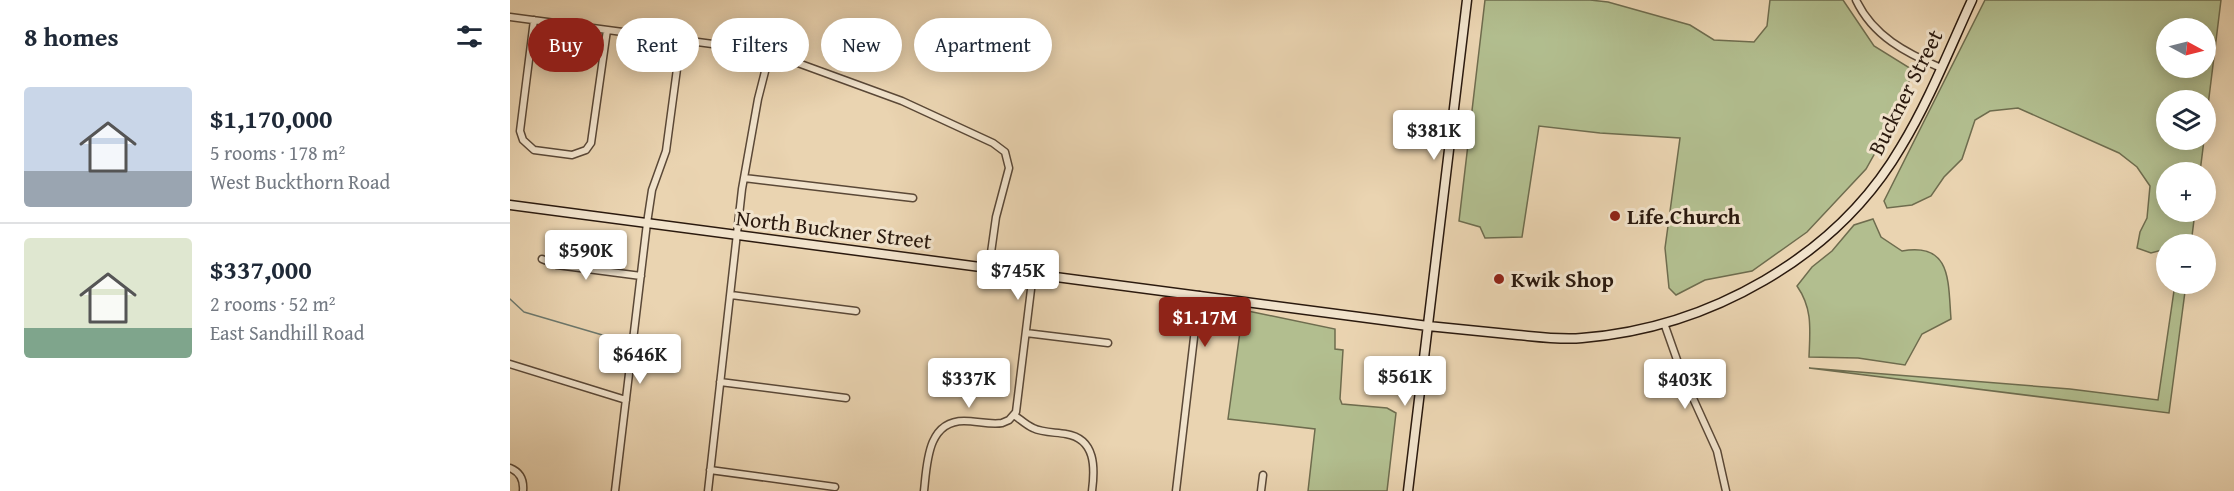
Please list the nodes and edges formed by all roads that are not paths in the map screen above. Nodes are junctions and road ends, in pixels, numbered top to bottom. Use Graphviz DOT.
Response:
graph roads {
  1 [pos="1467,0"];
  2 [pos="1856,0"];
  3 [pos="1971,0"];
  4 [pos="510,17"];
  5 [pos="528,19"];
  6 [pos="604,30"];
  7 [pos="607,30"];
  8 [pos="616,31"];
  9 [pos="604,52"];
  10 [pos="809,66"];
  11 [pos="1941,68"];
  12 [pos="528,72"];
  13 [pos="601,72"];
  14 [pos="676,72"];
  15 [pos="765,72"];
  16 [pos="744,178"];
  17 [pos="913,198"];
  18 [pos="510,205"];
  19 [pos="647,223"];
  20 [pos="737,235"];
  21 [pos="542,259"];
  22 [pos="989,267"];
  23 [pos="1033,273"];
  24 [pos="641,276"];
  25 [pos="730,294"];
  26 [pos="1199,295"];
  27 [pos="856,310"];
  28 [pos="1664,323"];
  29 [pos="1428,326"];
  30 [pos="1438,327"];
  31 [pos="1026,333"];
  32 [pos="1108,342"];
  33 [pos="510,364"];
  34 [pos="720,382"];
  35 [pos="846,399"];
  36 [pos="626,400"];
  37 [pos="1014,415"];
  38 [pos="510,468"];
  39 [pos="710,470"];
  40 [pos="1263,475"];
  41 [pos="835,487"];
  42 [pos="523,491"];
  43 [pos="615,491"];
  44 [pos="708,491"];
  45 [pos="924,491"];
  46 [pos="1092,491"];
  47 [pos="1176,491"];
  48 [pos="1261,491"];
  49 [pos="1408,491"];
  50 [pos="1726,491"];
  1 -- 29 [label="main road"];
  2 -- 11 [label="street"];
  3 -- 11 [label="main road, Buckner Street"];
  4 -- 5 [label="street"];
  6 -- 7 [label="street"];
  7 -- 8 [label="street"];
  7 -- 9 [label="street"];
  10 -- 22 [label="street"];
  11 -- 28 [label="main road, Buckner Street"];
  12 -- 13 [label="street"];
  14 -- 19 [label="street"];
  15 -- 16 [label="street"];
  16 -- 17 [label="street"];
  16 -- 20 [label="street"];
  18 -- 19 [label="main road, North Buckner Street"];
  19 -- 20 [label="main road, North Buckner Street"];
  19 -- 24 [label="street"];
  20 -- 22 [label="main road, North Buckner Street"];
  20 -- 25 [label="street"];
  21 -- 24 [label="street"];
  22 -- 23 [label="main road, North Buckner Street"];
  23 -- 26 [label="main road, North Buckner Street"];
  23 -- 31 [label="street"];
  24 -- 36 [label="street"];
  25 -- 27 [label="street"];
  25 -- 34 [label="street"];
  26 -- 29 [label="main road, North Buckner Street"];
  26 -- 47 [label="street"];
  28 -- 30 [label="main road, Buckner Street"];
  28 -- 50 [label="street"];
  29 -- 30 [label="main road, North Buckner Street"];
  29 -- 49 [label="main road"];
  31 -- 32 [label="street"];
  31 -- 37 [label="street"];
  33 -- 36 [label="street"];
  34 -- 35 [label="street"];
  34 -- 39 [label="street"];
  36 -- 43 [label="street"];
  37 -- 45 [label="street"];
  37 -- 46 [label="street"];
  38 -- 42 [label="street"];
  39 -- 41 [label="street"];
  39 -- 44 [label="street"];
  40 -- 48 [label="street"];
}
